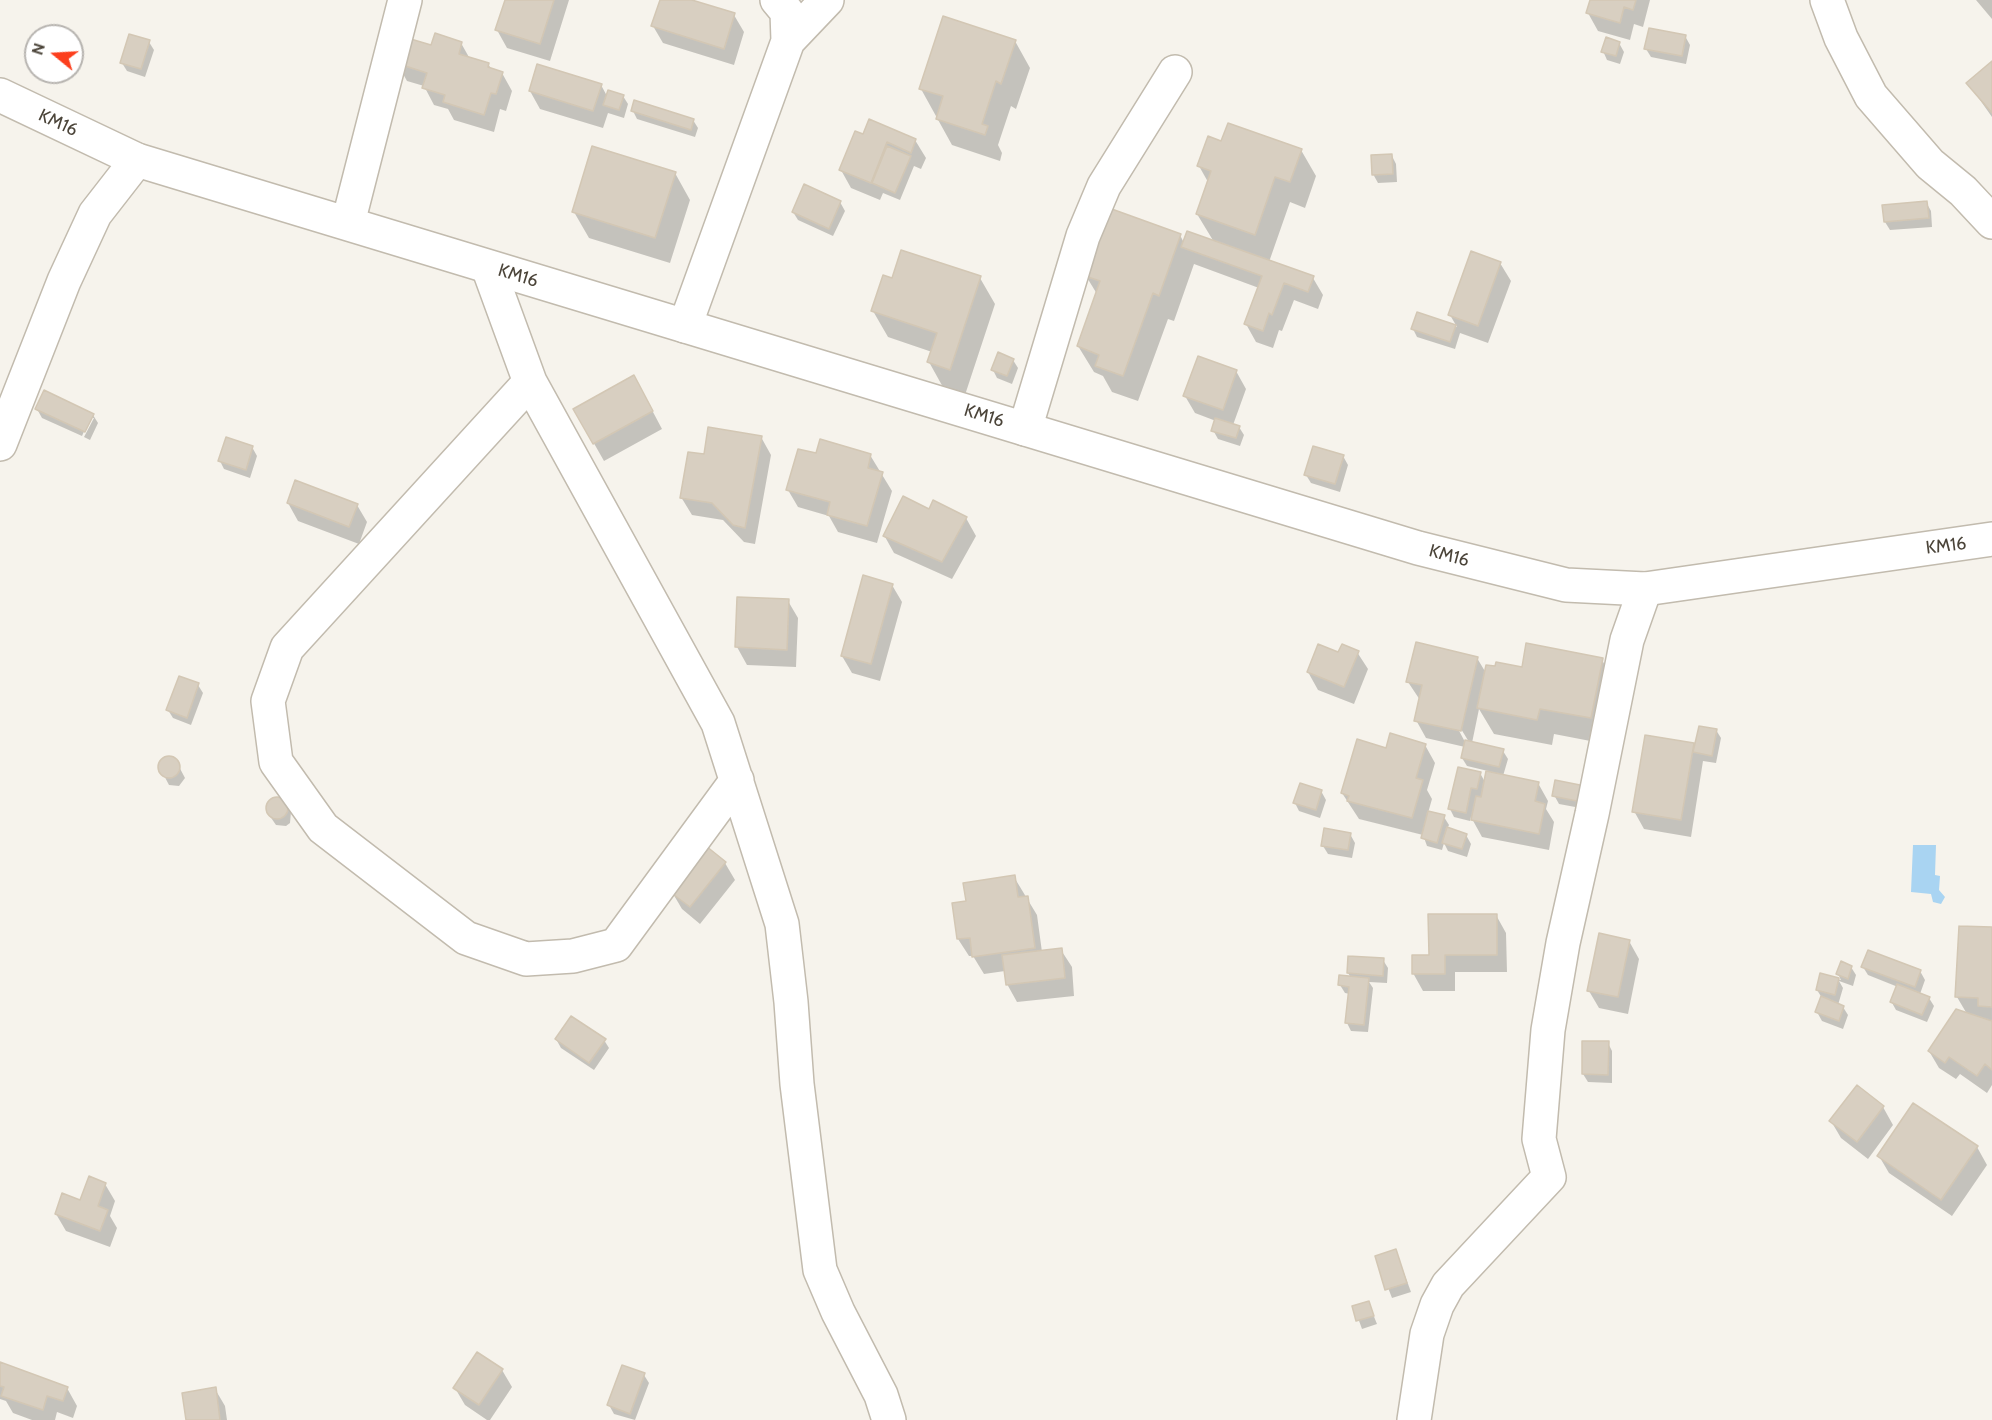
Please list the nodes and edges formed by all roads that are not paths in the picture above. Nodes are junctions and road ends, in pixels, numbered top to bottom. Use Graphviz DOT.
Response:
graph roads {
  1 [pos="405,0"];
  2 [pos="777,0"];
  3 [pos="828,0"];
  4 [pos="1827,0"];
  5 [pos="788,41"];
  6 [pos="1175,72"];
  7 [pos="0,95"];
  8 [pos="137,160"];
  9 [pos="1992,222"];
  10 [pos="348,223"];
  11 [pos="488,267"];
  12 [pos="686,326"];
  13 [pos="530,382"];
  14 [pos="1025,429"];
  15 [pos="0,444"];
  16 [pos="1992,539"];
  17 [pos="1645,589"];
  18 [pos="737,780"];
  19 [pos="889,1420"];
  20 [pos="1414,1420"];
  1 -- 10 [label="street"];
  2 -- 5 [label="street"];
  3 -- 5 [label="street"];
  4 -- 9 [label="street"];
  5 -- 12 [label="street"];
  6 -- 14 [label="street"];
  7 -- 8 [label="street, KM16"];
  8 -- 10 [label="street, KM16"];
  8 -- 15 [label="street"];
  10 -- 11 [label="street, KM16"];
  11 -- 12 [label="street, KM16"];
  11 -- 13 [label="street"];
  12 -- 14 [label="street, KM16"];
  13 -- 18 [label="street"];
  13 -- 18 [label="street"];
  14 -- 17 [label="street, KM16"];
  16 -- 17 [label="street, KM16"];
  17 -- 20 [label="street"];
  18 -- 19 [label="street"];
}
